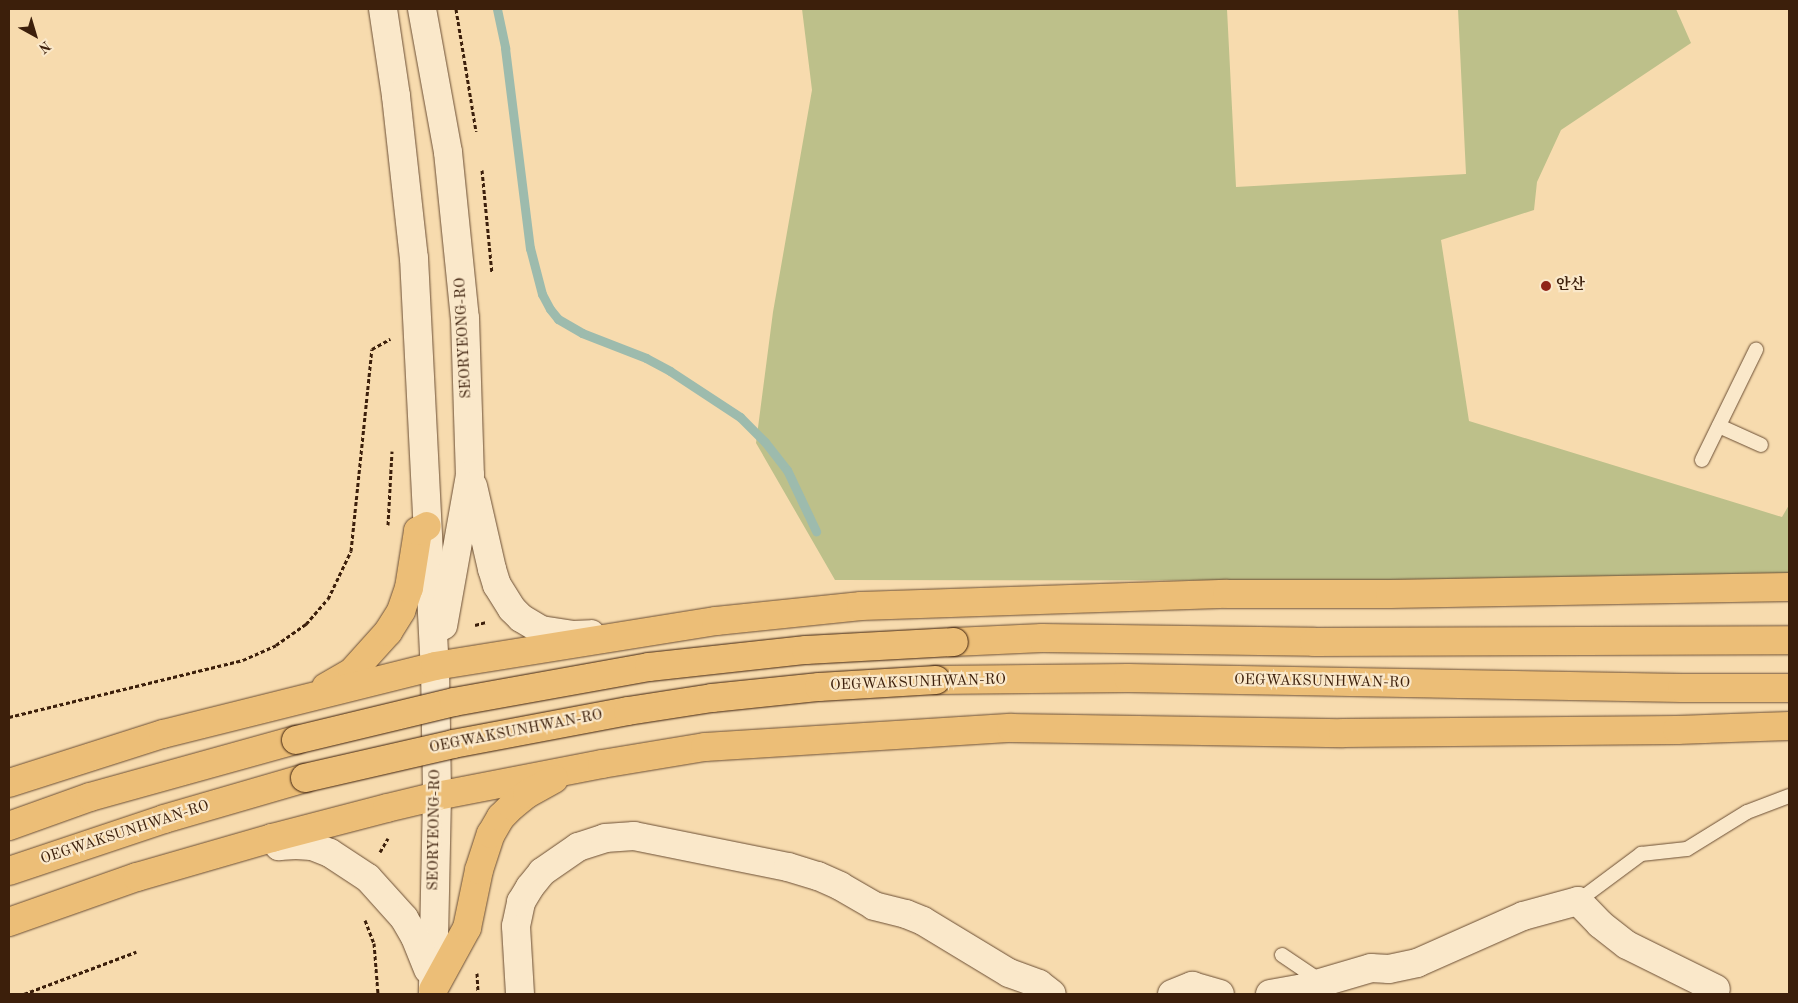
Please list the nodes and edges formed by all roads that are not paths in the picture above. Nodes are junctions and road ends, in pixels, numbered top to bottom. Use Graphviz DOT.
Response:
graph roads {
  1 [pos="383,9"];
  2 [pos="422,9"];
  3 [pos="1756,350"];
  4 [pos="1719,426"];
  5 [pos="1761,445"];
  6 [pos="1702,460"];
  7 [pos="470,475"];
  8 [pos="424,480"];
  9 [pos="427,526"];
  10 [pos="1789,587"];
  11 [pos="601,640"];
  12 [pos="1789,640"];
  13 [pos="435,666"];
  14 [pos="1789,688"];
  15 [pos="295,702"];
  16 [pos="1789,726"];
  17 [pos="574,769"];
  18 [pos="9,783"];
  19 [pos="437,796"];
  20 [pos="1789,796"];
  21 [pos="9,826"];
  22 [pos="272,838"];
  23 [pos="9,871"];
  24 [pos="1578,901"];
  25 [pos="9,922"];
  26 [pos="1282,955"];
  27 [pos="1322,982"];
  28 [pos="1716,989"];
  29 [pos="433,992"];
  30 [pos="520,994"];
  31 [pos="1052,994"];
  32 [pos="1172,994"];
  33 [pos="1220,994"];
  34 [pos="1273,994"];
  1 -- 8 [label="street, SEORYEONG-RO"];
  2 -- 7 [label="street, SEORYEONG-RO"];
  3 -- 4 [label="lane"];
  4 -- 5 [label="lane"];
  4 -- 6 [label="lane"];
  7 -- 8 [label="street"];
  7 -- 11 [label="street"];
  7 -- 13 [label="street, SEORYEONG-RO"];
  8 -- 9 [label="street, SEORYEONG-RO"];
  9 -- 13 [label="street, SEORYEONG-RO"];
  9 -- 15 [label="highway"];
  10 -- 11 [label="highway"];
  11 -- 13 [label="highway"];
  12 -- 21 [label="highway, bridge"];
  13 -- 15 [label="highway"];
  13 -- 19 [label="street, SEORYEONG-RO"];
  14 -- 23 [label="highway, OEGWAKSUNHWAN-RO, bridge"];
  15 -- 18 [label="highway"];
  16 -- 17 [label="highway"];
  17 -- 19 [label="highway"];
  17 -- 29 [label="highway"];
  19 -- 22 [label="highway"];
  19 -- 29 [label="street, SEORYEONG-RO"];
  20 -- 24 [label="lane"];
  22 -- 25 [label="highway"];
  22 -- 29 [label="street"];
  24 -- 27 [label="street"];
  24 -- 28 [label="street"];
  26 -- 27 [label="lane"];
  27 -- 34 [label="street"];
  30 -- 31 [label="street"];
  32 -- 33 [label="street"];
}
